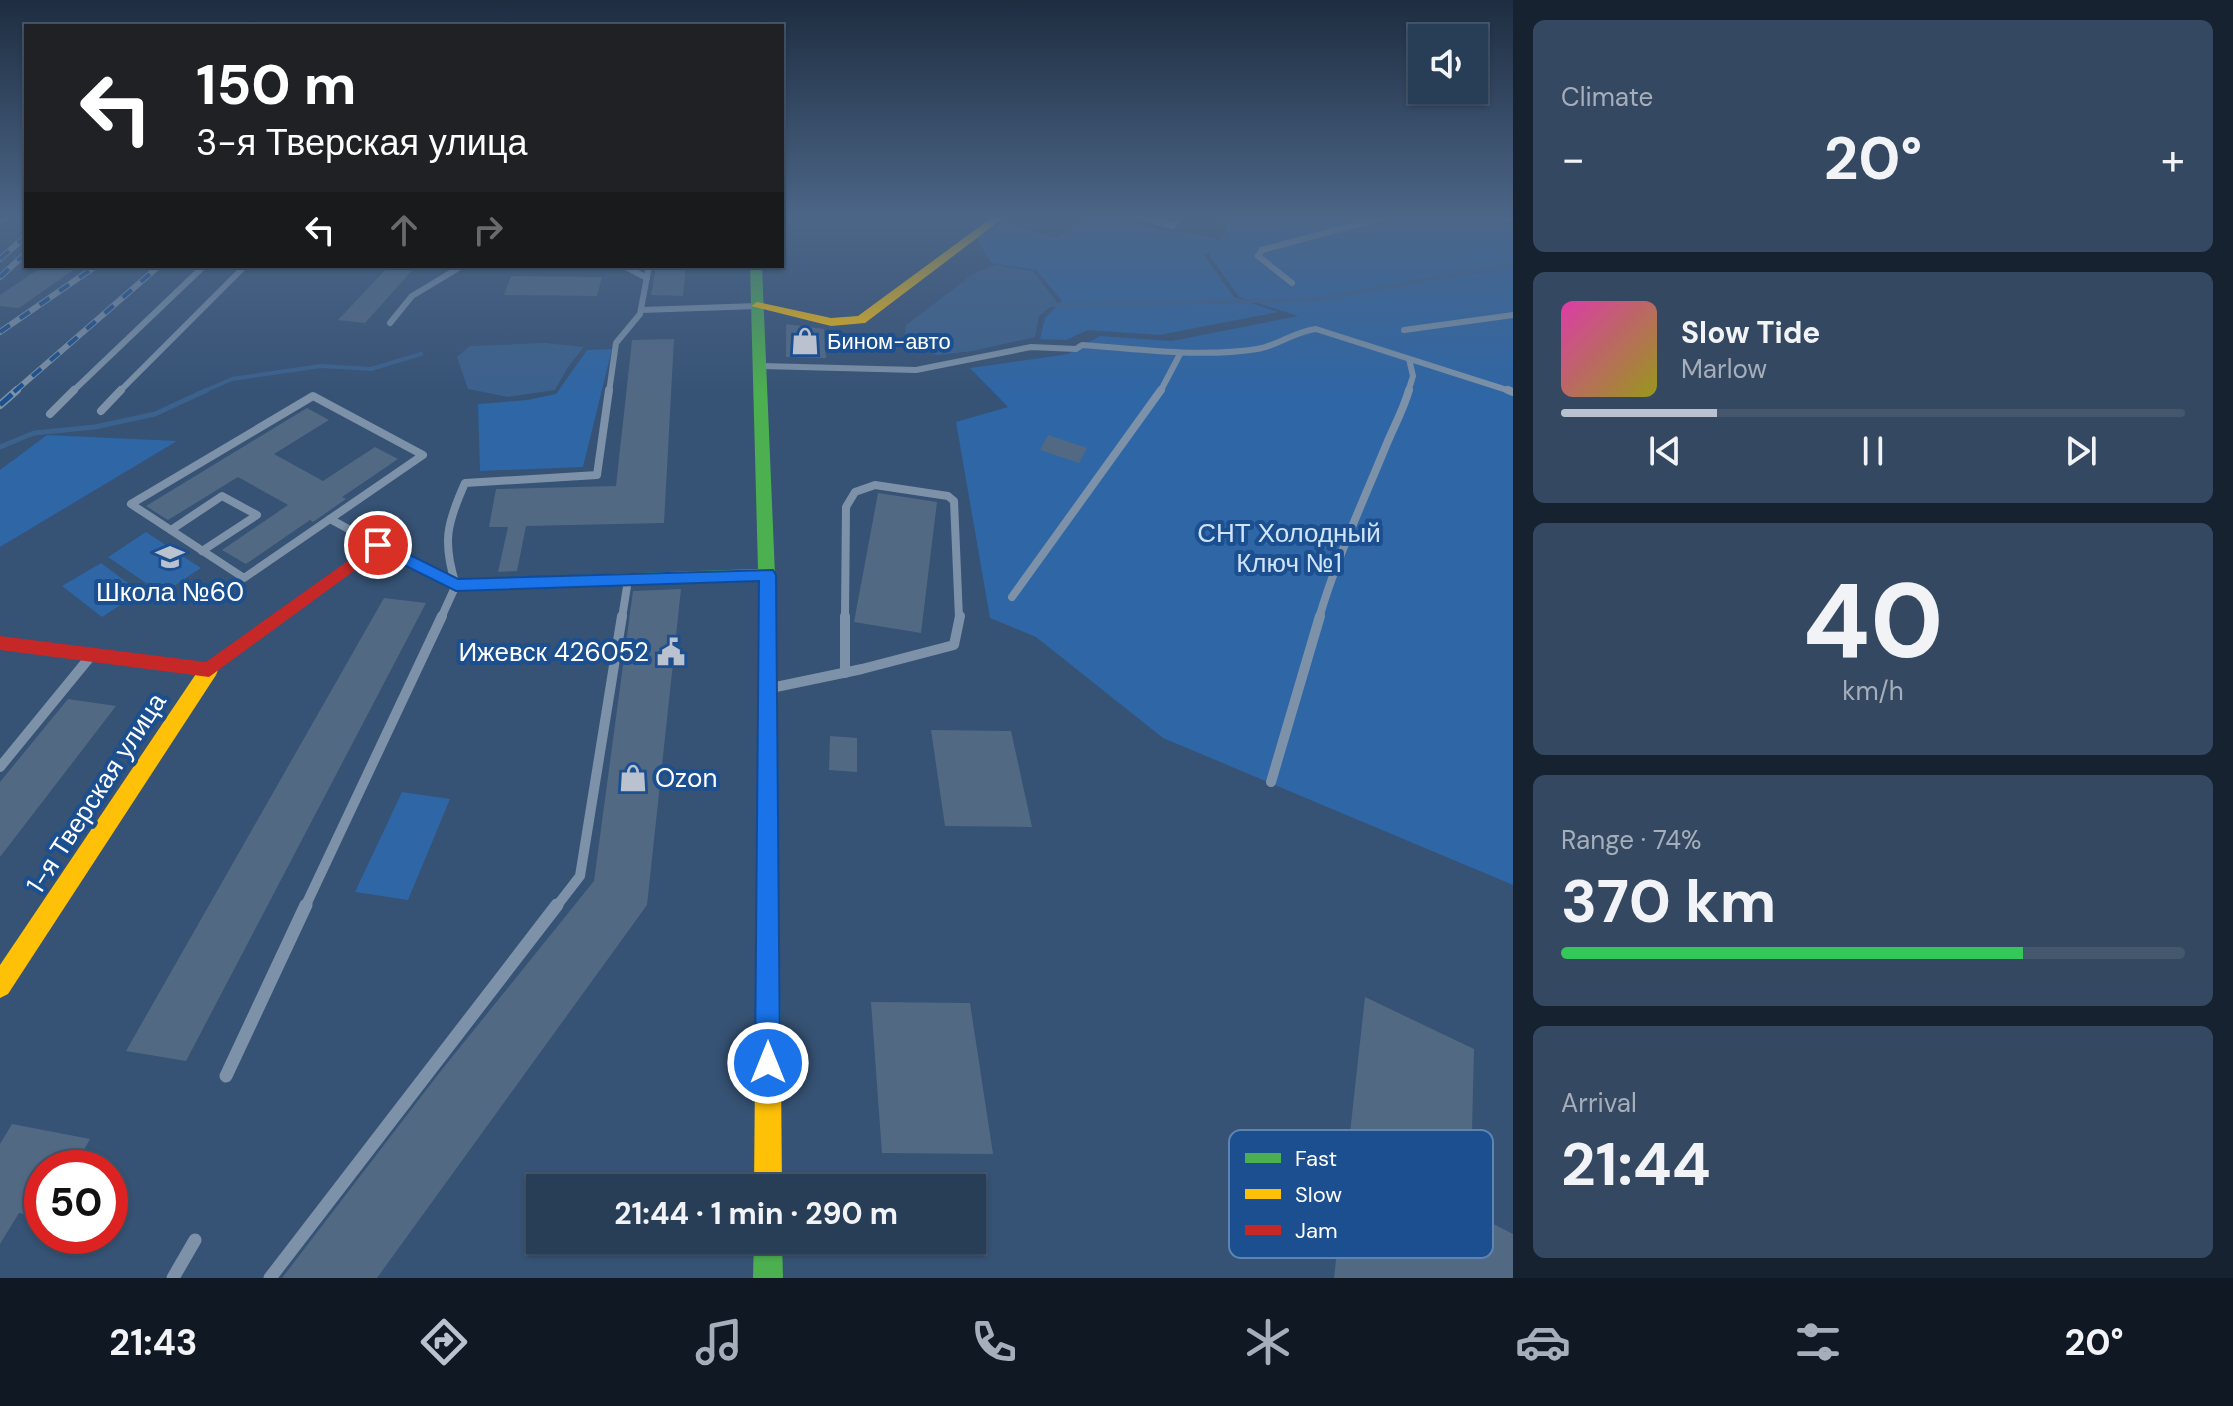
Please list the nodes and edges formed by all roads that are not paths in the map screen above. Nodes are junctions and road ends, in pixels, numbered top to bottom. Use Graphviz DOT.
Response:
graph roads {
  1 [pos="194,276"];
  2 [pos="235,276"];
  3 [pos="446,276"];
  4 [pos="642,276"];
  5 [pos="756,276"];
  6 [pos="921,276"];
  7 [pos="1283,276"];
  8 [pos="647,278"];
  9 [pos="1292,283"];
  10 [pos="757,306"];
  11 [pos="641,310"];
  12 [pos="1513,315"];
  13 [pos="390,323"];
  14 [pos="1404,330"];
  15 [pos="1180,354"];
  16 [pos="1409,359"];
  17 [pos="759,366"];
  18 [pos="1513,392"];
  19 [pos="101,411"];
  20 [pos="50,414"];
  21 [pos="330,519"];
  22 [pos="171,530"];
  23 [pos="378,545"];
  24 [pos="202,551"];
  25 [pos="767,575"];
  26 [pos="628,580"];
  27 [pos="456,585"];
  28 [pos="1012,597"];
  29 [pos="0,643"];
  30 [pos="92,655"];
  31 [pos="209,670"];
  32 [pos="845,673"];
  33 [pos="767,689"];
  34 [pos="0,767"];
  35 [pos="1271,782"];
  36 [pos="0,986"];
  37 [pos="226,1076"];
  38 [pos="768,1174"];
  39 [pos="195,1240"];
  40 [pos="768,1254"];
  41 [pos="173,1278"];
  42 [pos="270,1278"];
  43 [pos="768,1278"];
  1 -- 20 [label="lane"];
  2 -- 19 [label="lane"];
  3 -- 13 [label="lane"];
  4 -- 8 [label="lane"];
  5 -- 10 [label="street"];
  6 -- 10 [label="street"];
  7 -- 9 [label="lane"];
  8 -- 11 [label="lane"];
  10 -- 11 [label="lane"];
  10 -- 17 [label="street"];
  11 -- 27 [label="lane"];
  12 -- 14 [label="lane"];
  15 -- 16 [label="lane"];
  15 -- 17 [label="lane"];
  15 -- 28 [label="lane"];
  16 -- 18 [label="lane"];
  16 -- 35 [label="lane"];
  17 -- 25 [label="street"];
  21 -- 22 [label="lane"];
  21 -- 23 [label="lane"];
  21 -- 24 [label="lane"];
  22 -- 24 [label="lane"];
  22 -- 24 [label="lane"];
  23 -- 27 [label="street"];
  23 -- 31 [label="street"];
  25 -- 26 [label="street"];
  25 -- 33 [label="street"];
  26 -- 27 [label="street"];
  26 -- 42 [label="lane"];
  27 -- 37 [label="lane"];
  29 -- 30 [label="street"];
  30 -- 31 [label="street"];
  30 -- 34 [label="lane"];
  31 -- 36 [label="street, 1-я Тверская улица"];
  32 -- 32 [label="lane"];
  32 -- 33 [label="lane"];
  33 -- 38 [label="street"];
  39 -- 41 [label="lane"];
  40 -- 43 [label="street"];
}
